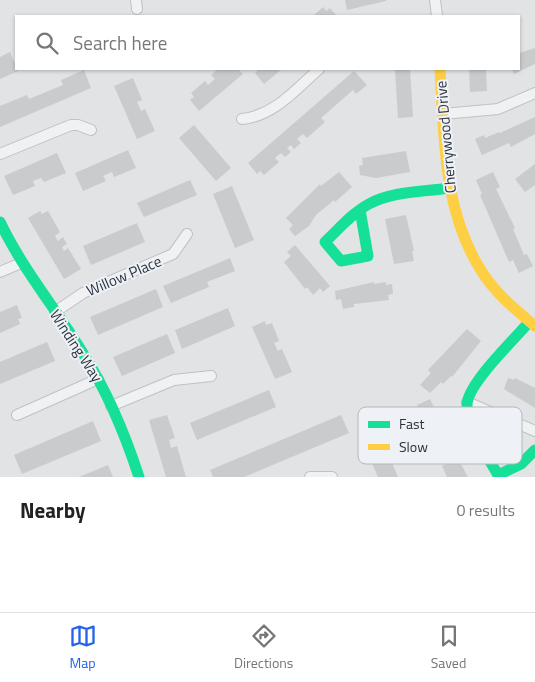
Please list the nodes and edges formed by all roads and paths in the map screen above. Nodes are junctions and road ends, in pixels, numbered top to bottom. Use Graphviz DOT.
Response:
graph roads {
  1 [pos="436,0"];
  2 [pos="437,15"];
  3 [pos="318,70"];
  4 [pos="440,70"];
  5 [pos="535,93"];
  6 [pos="443,114"];
  7 [pos="242,120"];
  8 [pos="91,130"];
  9 [pos="0,154"];
  10 [pos="449,188"];
  11 [pos="360,210"];
  12 [pos="0,222"];
  13 [pos="187,234"];
  14 [pos="21,262"];
  15 [pos="0,272"];
  16 [pos="55,312"];
  17 [pos="532,324"];
  18 [pos="211,376"];
  19 [pos="98,380"];
  20 [pos="467,402"];
  21 [pos="111,406"];
  22 [pos="468,407"];
  23 [pos="479,407"];
  24 [pos="17,415"];
  25 [pos="522,425"];
  26 [pos="535,431"];
  27 [pos="535,450"];
  28 [pos="522,463"];
  29 [pos="492,464"];
  30 [pos="520,464"];
  31 [pos="139,477"];
  32 [pos="310,477"];
  33 [pos="332,477"];
  1 -- 2 [label="street"];
  3 -- 7 [label="street"];
  4 -- 6 [label="street, Cherrywood Drive"];
  5 -- 6 [label="street"];
  6 -- 10 [label="street, Cherrywood Drive"];
  8 -- 9 [label="street"];
  10 -- 11 [label="street"];
  10 -- 17 [label="street, Cherrywood Drive"];
  11 -- 11 [label="street"];
  12 -- 14 [label="street, Winding Way"];
  13 -- 16 [label="street, Willow Place"];
  14 -- 15 [label="street"];
  14 -- 16 [label="street, Winding Way"];
  16 -- 19 [label="street, Winding Way"];
  17 -- 20 [label="street"];
  18 -- 21 [label="street"];
  19 -- 21 [label="street, Winding Way"];
  19 -- 24 [label="street"];
  20 -- 22 [label="street"];
  20 -- 23 [label="street"];
  21 -- 31 [label="street, Winding Way"];
  25 -- 26 [label="street"];
  27 -- 28 [label="street"];
  29 -- 30 [label="street"];
  32 -- 33 [label="street"];
}
